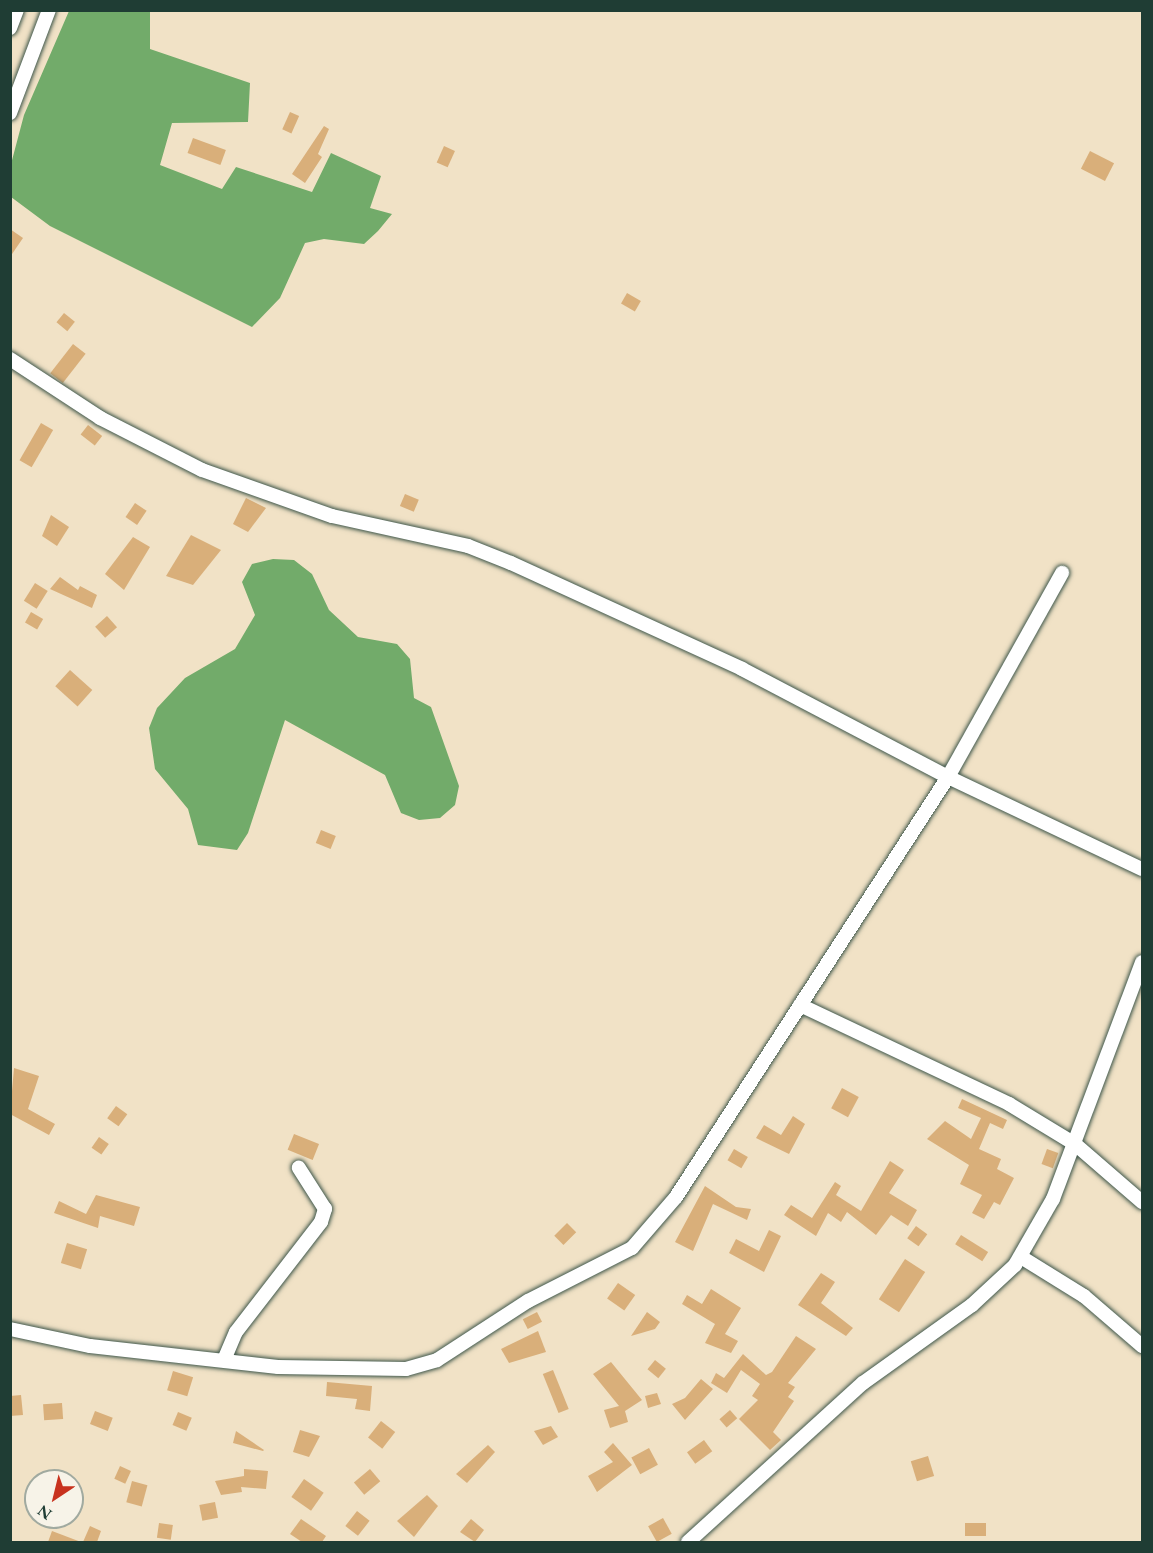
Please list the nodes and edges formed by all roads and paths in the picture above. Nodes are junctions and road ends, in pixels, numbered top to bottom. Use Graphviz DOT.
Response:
graph roads {
  1 [pos="17,10"];
  2 [pos="49,10"];
  3 [pos="10,28"];
  4 [pos="10,113"];
  5 [pos="10,359"];
  6 [pos="1062,573"];
  7 [pos="948,777"];
  8 [pos="1143,869"];
  9 [pos="1143,962"];
  10 [pos="800,1005"];
  11 [pos="1075,1144"];
  12 [pos="299,1168"];
  13 [pos="1143,1202"];
  14 [pos="1021,1257"];
  15 [pos="10,1329"];
  16 [pos="1143,1346"];
  17 [pos="224,1360"];
  18 [pos="688,1542"];
  1 -- 3 [label="street"];
  2 -- 4 [label="street"];
  5 -- 7 [label="street"];
  6 -- 7 [label="street"];
  7 -- 8 [label="street"];
  7 -- 10 [label="street"];
  9 -- 11 [label="street"];
  10 -- 11 [label="street"];
  10 -- 17 [label="street"];
  11 -- 13 [label="street"];
  11 -- 14 [label="street"];
  12 -- 17 [label="street"];
  14 -- 16 [label="street"];
  14 -- 18 [label="street"];
  15 -- 17 [label="street"];
}
